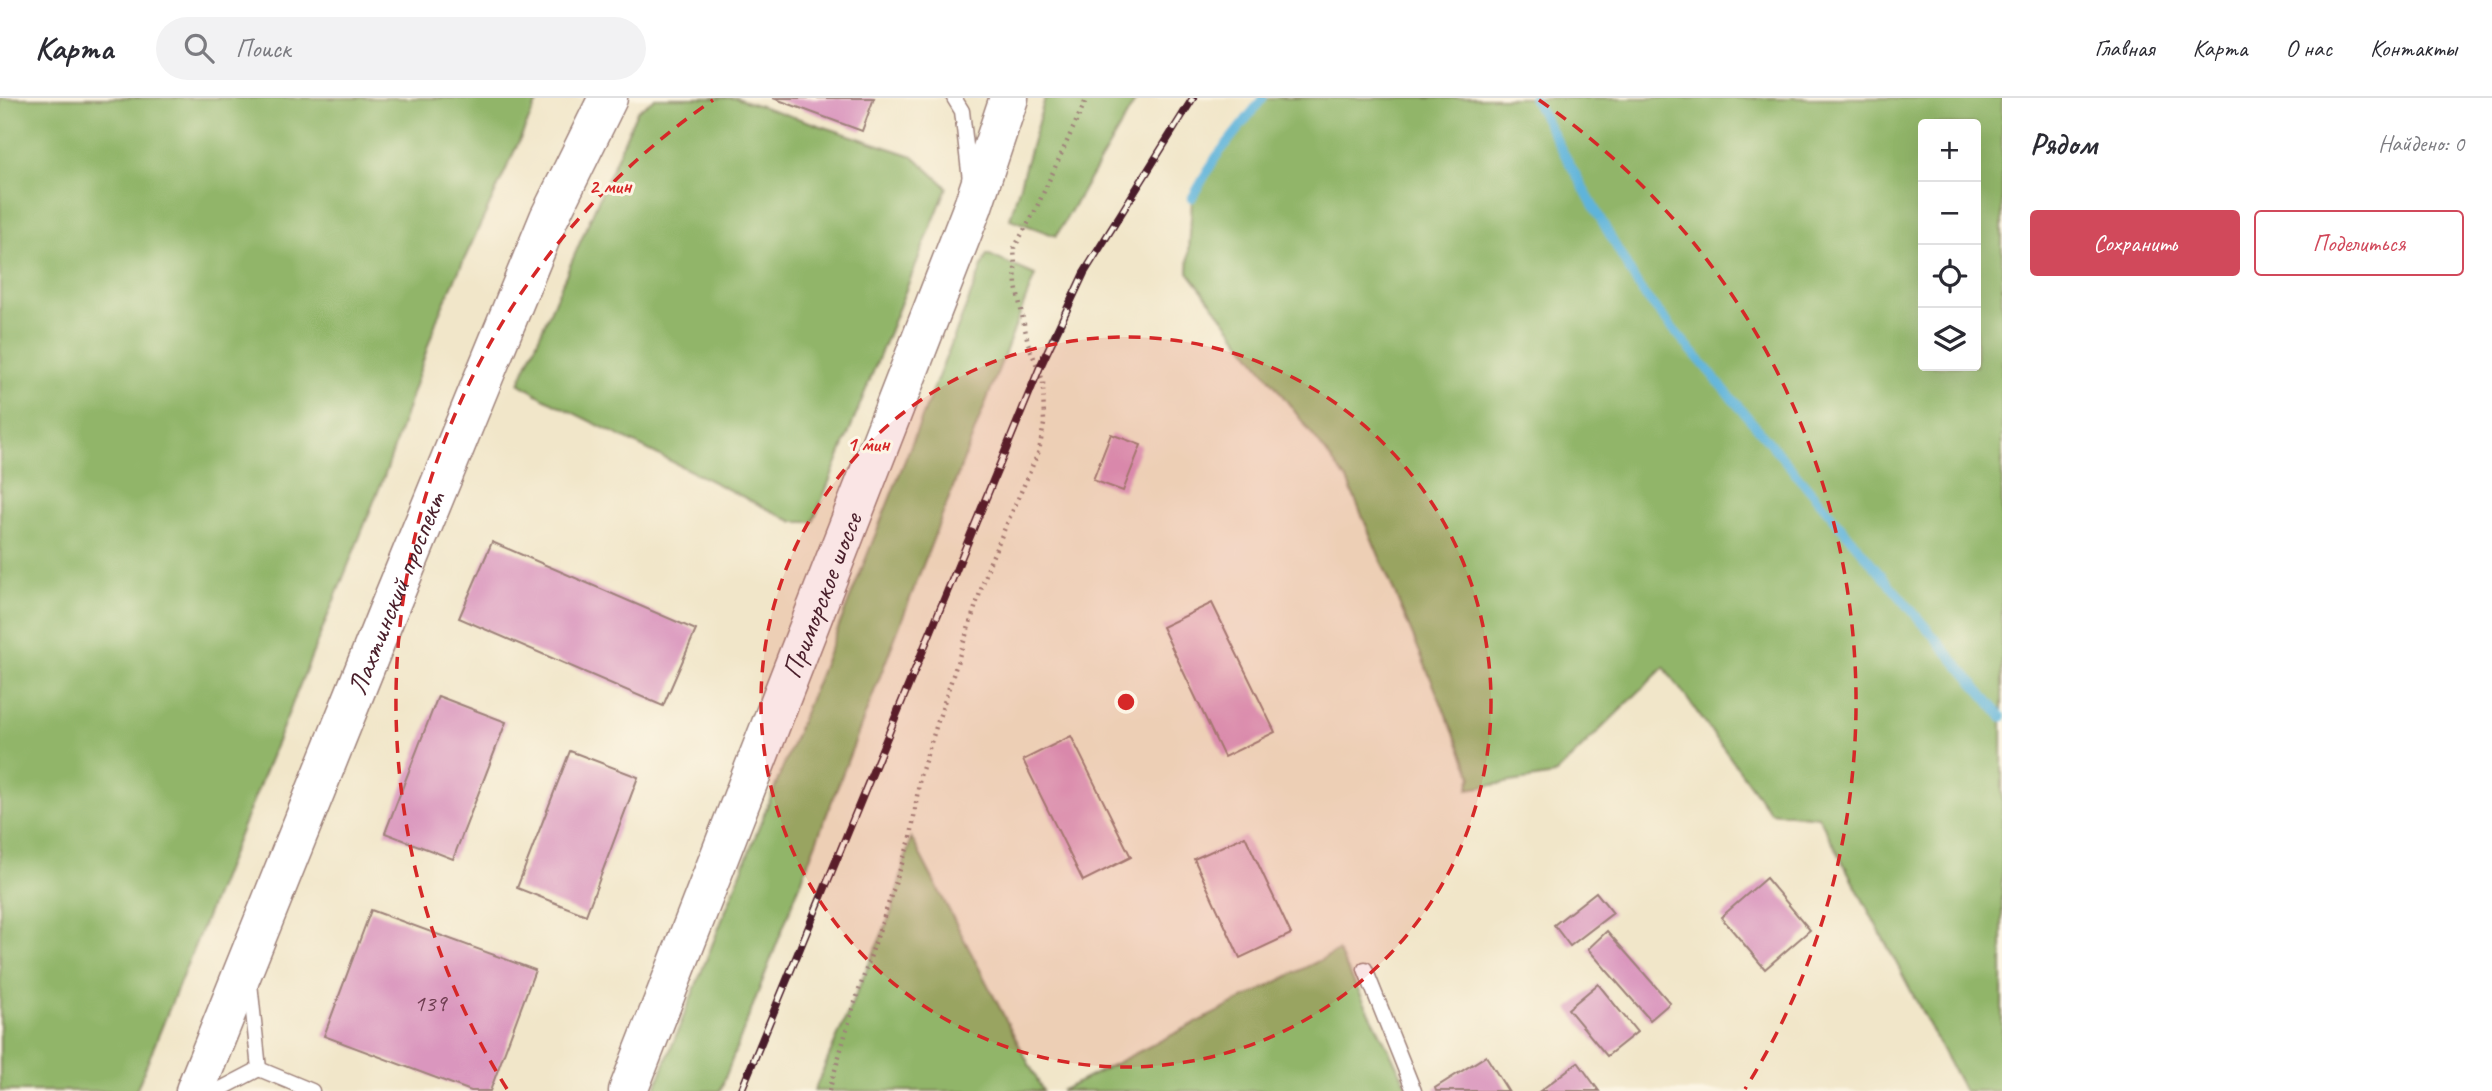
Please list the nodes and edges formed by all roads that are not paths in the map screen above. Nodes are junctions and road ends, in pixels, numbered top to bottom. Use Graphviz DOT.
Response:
graph roads {
  1 [pos="608,98"];
  2 [pos="622,98"];
  3 [pos="954,98"];
  4 [pos="1010,98"];
  5 [pos="557,200"];
  6 [pos="973,206"];
  7 [pos="248,959"];
  8 [pos="1365,969"];
  9 [pos="258,1069"];
  10 [pos="195,1091"];
  11 [pos="217,1091"];
  12 [pos="312,1091"];
  13 [pos="628,1091"];
  14 [pos="1414,1091"];
  1 -- 5 [label="main road, Лахтинский проспект"];
  2 -- 5 [label="lane"];
  3 -- 6 [label="lane"];
  4 -- 6 [label="main road, Приморское шоссе"];
  5 -- 7 [label="main road, Лахтинский проспект"];
  6 -- 13 [label="main road, Приморское шоссе"];
  7 -- 9 [label="lane"];
  7 -- 10 [label="main road, Лахтинский проспект"];
  8 -- 14 [label="lane"];
  9 -- 11 [label="lane"];
  9 -- 12 [label="lane"];
}
